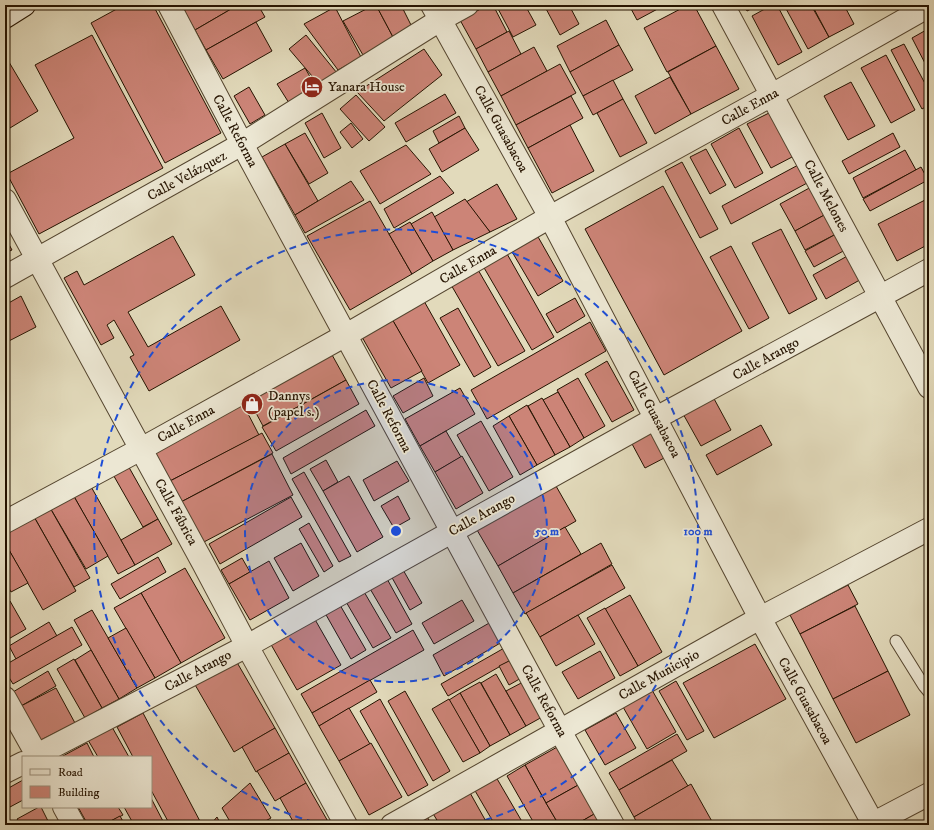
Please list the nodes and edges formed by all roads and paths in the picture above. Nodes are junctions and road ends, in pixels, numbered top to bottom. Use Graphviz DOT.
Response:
graph roads {
  1 [pos="24,5"];
  2 [pos="169,5"];
  3 [pos="467,5"];
  4 [pos="723,5"];
  5 [pos="929,6"];
  6 [pos="436,12"];
  7 [pos="5,17"];
  8 [pos="772,95"];
  9 [pos="242,144"];
  10 [pos="5,200"];
  11 [pos="550,217"];
  12 [pos="38,259"];
  13 [pos="929,270"];
  14 [pos="5,277"];
  15 [pos="880,297"];
  16 [pos="346,335"];
  17 [pos="929,387"];
  18 [pos="656,418"];
  19 [pos="141,449"];
  20 [pos="5,522"];
  21 [pos="929,529"];
  22 [pos="452,532"];
  23 [pos="760,618"];
  24 [pos="896,641"];
  25 [pos="247,646"];
  26 [pos="929,692"];
  27 [pos="5,698"];
  28 [pos="560,731"];
  29 [pos="32,756"];
  30 [pos="37,756"];
  31 [pos="22,764"];
  32 [pos="5,772"];
  33 [pos="929,794"];
  34 [pos="65,808"];
  35 [pos="74,825"];
  36 [pos="346,825"];
  37 [pos="392,825"];
  38 [pos="613,825"];
  39 [pos="872,825"];
  1 -- 7 [label="street"];
  2 -- 9 [label="street, Calle Reforma"];
  3 -- 6 [label="street, Calle Velázquez"];
  4 -- 8 [label="street, Calle Melones"];
  5 -- 8 [label="street, Calle Enna"];
  6 -- 9 [label="street, Calle Velázquez"];
  6 -- 11 [label="street, Calle Guasabacoa"];
  8 -- 11 [label="street, Calle Enna"];
  8 -- 15 [label="street, Calle Melones"];
  9 -- 12 [label="street, Calle Velázquez"];
  9 -- 16 [label="street, Calle Reforma"];
  10 -- 12 [label="street, Calle Fábrica"];
  11 -- 16 [label="street, Calle Enna"];
  11 -- 18 [label="street, Calle Guasabacoa"];
  12 -- 14 [label="street, Calle Velázquez"];
  12 -- 19 [label="street, Calle Fábrica"];
  13 -- 15 [label="street, Calle Arango"];
  15 -- 17 [label="street, Calle Melones"];
  15 -- 18 [label="street, Calle Arango"];
  16 -- 19 [label="street, Calle Enna"];
  16 -- 22 [label="street, Calle Reforma"];
  18 -- 22 [label="street, Calle Arango"];
  18 -- 23 [label="street, Calle Guasabacoa"];
  19 -- 20 [label="street, Calle Enna"];
  19 -- 25 [label="street, Calle Fábrica"];
  21 -- 23 [label="street, Calle Municipio"];
  22 -- 25 [label="street, Calle Arango"];
  22 -- 28 [label="street, Calle Reforma"];
  23 -- 28 [label="street, Calle Municipio"];
  23 -- 39 [label="street, Calle Guasabacoa"];
  24 -- 26 [label="lane"];
  25 -- 30 [label="street, Calle Arango"];
  25 -- 36 [label="street, Calle Fábrica"];
  27 -- 29 [label="street"];
  28 -- 37 [label="street, Calle Municipio"];
  28 -- 38 [label="street, Calle Reforma"];
  31 -- 32 [label="street, Calle Arango"];
  33 -- 39 [label="street"];
  34 -- 35 [label="street"];
}
